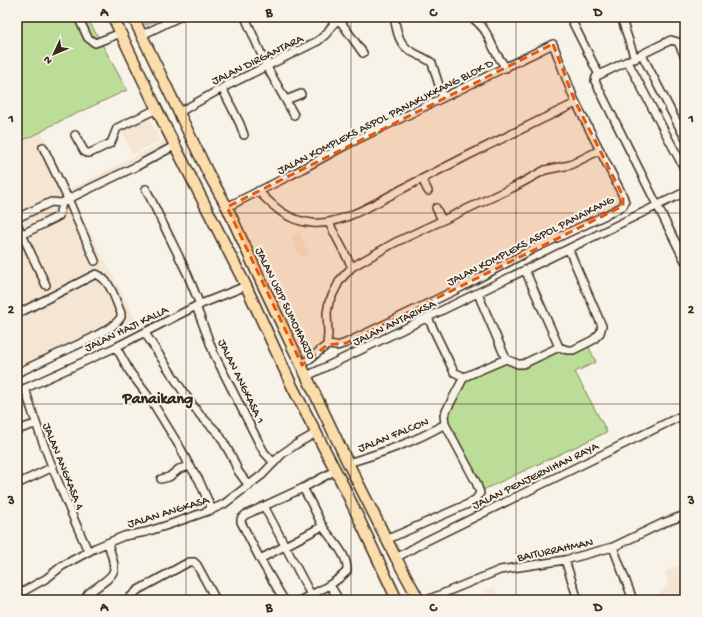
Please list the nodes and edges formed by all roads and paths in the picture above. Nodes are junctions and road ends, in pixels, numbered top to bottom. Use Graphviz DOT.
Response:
graph roads {
  1 [pos="78,17"];
  2 [pos="114,17"];
  3 [pos="133,17"];
  4 [pos="180,17"];
  5 [pos="245,17"];
  6 [pos="338,17"];
  7 [pos="394,17"];
  8 [pos="471,17"];
  9 [pos="570,17"];
  10 [pos="620,17"];
  11 [pos="121,33"];
  12 [pos="142,35"];
  13 [pos="553,44"];
  14 [pos="363,53"];
  15 [pos="685,57"];
  16 [pos="635,59"];
  17 [pos="267,67"];
  18 [pos="506,68"];
  19 [pos="599,75"];
  20 [pos="222,88"];
  21 [pos="301,94"];
  22 [pos="443,98"];
  23 [pos="286,100"];
  24 [pos="576,103"];
  25 [pos="157,109"];
  26 [pos="178,113"];
  27 [pos="294,115"];
  28 [pos="75,134"];
  29 [pos="244,135"];
  30 [pos="685,138"];
  31 [pos="176,145"];
  32 [pos="44,148"];
  33 [pos="600,150"];
  34 [pos="685,170"];
  35 [pos="422,179"];
  36 [pos="146,190"];
  37 [pos="258,191"];
  38 [pos="428,191"];
  39 [pos="685,192"];
  40 [pos="65,201"];
  41 [pos="658,205"];
  42 [pos="226,207"];
  43 [pos="436,208"];
  44 [pos="17,218"];
  45 [pos="442,220"];
  46 [pos="329,223"];
  47 [pos="17,224"];
  48 [pos="20,236"];
  49 [pos="569,250"];
  50 [pos="95,261"];
  51 [pos="685,261"];
  52 [pos="352,267"];
  53 [pos="524,270"];
  54 [pos="46,285"];
  55 [pos="246,286"];
  56 [pos="478,293"];
  57 [pos="198,305"];
  58 [pos="17,314"];
  59 [pos="428,318"];
  60 [pos="145,333"];
  61 [pos="327,345"];
  62 [pos="116,347"];
  63 [pos="559,347"];
  64 [pos="506,359"];
  65 [pos="302,365"];
  66 [pos="17,373"];
  67 [pos="307,376"];
  68 [pos="464,377"];
  69 [pos="25,388"];
  70 [pos="17,392"];
  71 [pos="685,414"];
  72 [pos="35,424"];
  73 [pos="445,424"];
  74 [pos="17,430"];
  75 [pos="316,433"];
  76 [pos="274,463"];
  77 [pos="348,463"];
  78 [pos="190,466"];
  79 [pos="53,467"];
  80 [pos="336,470"];
  81 [pos="161,479"];
  82 [pos="17,484"];
  83 [pos="249,486"];
  84 [pos="303,488"];
  85 [pos="264,506"];
  86 [pos="212,510"];
  87 [pos="685,515"];
  88 [pos="323,526"];
  89 [pos="388,539"];
  90 [pos="108,543"];
  91 [pos="285,546"];
  92 [pos="613,547"];
  93 [pos="88,551"];
  94 [pos="396,558"];
  95 [pos="260,559"];
  96 [pos="565,560"];
  97 [pos="330,585"];
  98 [pos="17,595"];
  99 [pos="311,595"];
  100 [pos="87,600"];
  101 [pos="127,600"];
  102 [pos="216,600"];
  103 [pos="284,600"];
  104 [pos="301,600"];
  105 [pos="339,600"];
  106 [pos="396,600"];
  107 [pos="419,600"];
  108 [pos="427,600"];
  109 [pos="578,600"];
  110 [pos="633,600"];
  1 -- 11 [label="street"];
  2 -- 11 [label="highway"];
  3 -- 12 [label="highway, JALAN URIP SUMOHARJO"];
  4 -- 12 [label="street"];
  5 -- 17 [label="street"];
  6 -- 14 [label="street"];
  6 -- 17 [label="street, JALAN DIRGANTARA"];
  7 -- 22 [label="street"];
  8 -- 18 [label="street"];
  9 -- 19 [label="street"];
  10 -- 16 [label="street"];
  11 -- 25 [label="highway"];
  12 -- 26 [label="highway, JALAN URIP SUMOHARJO"];
  13 -- 18 [label="street, JALAN KOMPLEKS ASPOL PANAKUKKANG BLOK D"];
  13 -- 24 [label="street, JALAN KOMPLEKS ASPOL PANAIKANG"];
  15 -- 16 [label="street"];
  16 -- 19 [label="street"];
  16 -- 30 [label="street"];
  16 -- 34 [label="street"];
  17 -- 20 [label="street, JALAN DIRGANTARA"];
  17 -- 23 [label="street"];
  18 -- 22 [label="street, JALAN KOMPLEKS ASPOL PANAKUKKANG BLOK D"];
  19 -- 41 [label="street"];
  20 -- 26 [label="street, JALAN DIRGANTARA"];
  20 -- 29 [label="street"];
  21 -- 23 [label="street"];
  22 -- 37 [label="street, JALAN KOMPLEKS ASPOL PANAKUKKANG BLOK D"];
  23 -- 27 [label="street"];
  24 -- 33 [label="street, JALAN KOMPLEKS ASPOL PANAIKANG"];
  24 -- 35 [label="street"];
  25 -- 28 [label="street"];
  25 -- 31 [label="highway"];
  26 -- 42 [label="highway, JALAN URIP SUMOHARJO"];
  31 -- 40 [label="street"];
  31 -- 55 [label="highway"];
  32 -- 40 [label="street"];
  33 -- 45 [label="street"];
  33 -- 61 [label="street, JALAN KOMPLEKS ASPOL PANAIKANG"];
  35 -- 38 [label="street"];
  35 -- 46 [label="street"];
  36 -- 57 [label="street, JALAN ANGKASA 1"];
  37 -- 42 [label="street, JALAN KOMPLEKS ASPOL PANAKUKKANG BLOK D"];
  37 -- 46 [label="street"];
  39 -- 41 [label="street, JALAN ANTARIKSA"];
  40 -- 44 [label="street"];
  40 -- 48 [label="street"];
  40 -- 50 [label="street"];
  41 -- 49 [label="street, JALAN ANTARIKSA"];
  41 -- 51 [label="street"];
  42 -- 65 [label="highway, JALAN URIP SUMOHARJO"];
  43 -- 45 [label="street"];
  45 -- 52 [label="street"];
  46 -- 52 [label="street"];
  47 -- 48 [label="street"];
  48 -- 54 [label="street"];
  49 -- 53 [label="street, JALAN ANTARIKSA"];
  49 -- 63 [label="street"];
  52 -- 61 [label="street"];
  53 -- 56 [label="street, JALAN ANTARIKSA"];
  53 -- 63 [label="street"];
  55 -- 57 [label="street, JALAN HAJI KALLA"];
  55 -- 75 [label="highway"];
  56 -- 59 [label="street, JALAN ANTARIKSA"];
  56 -- 64 [label="street"];
  57 -- 60 [label="street, JALAN HAJI KALLA"];
  57 -- 76 [label="street, JALAN ANGKASA 1"];
  58 -- 66 [label="street"];
  59 -- 67 [label="street, JALAN ANTARIKSA"];
  59 -- 68 [label="street"];
  60 -- 62 [label="street, JALAN HAJI KALLA"];
  60 -- 83 [label="street"];
  61 -- 65 [label="street"];
  62 -- 69 [label="street, JALAN HAJI KALLA"];
  62 -- 78 [label="street"];
  63 -- 64 [label="street"];
  64 -- 68 [label="street"];
  65 -- 67 [label="highway, JALAN URIP SUMOHARJO"];
  67 -- 77 [label="highway, JALAN URIP SUMOHARJO"];
  68 -- 73 [label="street"];
  69 -- 70 [label="street, JALAN HAJI KALLA"];
  69 -- 72 [label="street, JALAN ANGKASA 4"];
  71 -- 94 [label="street, JALAN PENJERNIHAN RAYA"];
  72 -- 74 [label="street"];
  72 -- 79 [label="street, JALAN ANGKASA 4"];
  73 -- 77 [label="street, JALAN FALCON"];
  73 -- 89 [label="street"];
  75 -- 76 [label="street, JALAN ANGKASA"];
  75 -- 80 [label="highway"];
  76 -- 83 [label="street, JALAN ANGKASA"];
  77 -- 80 [label="highway"];
  77 -- 89 [label="highway, JALAN URIP SUMOHARJO"];
  78 -- 81 [label="street"];
  78 -- 86 [label="street"];
  79 -- 82 [label="street"];
  79 -- 93 [label="street, JALAN ANGKASA 4"];
  80 -- 84 [label="street"];
  80 -- 106 [label="highway"];
  83 -- 86 [label="street, JALAN ANGKASA"];
  84 -- 85 [label="street"];
  84 -- 88 [label="street"];
  85 -- 91 [label="street"];
  85 -- 95 [label="street"];
  86 -- 90 [label="street, JALAN ANGKASA"];
  87 -- 92 [label="street, BAITURRAHMAN"];
  88 -- 91 [label="street"];
  88 -- 97 [label="street"];
  89 -- 94 [label="highway, JALAN URIP SUMOHARJO"];
  90 -- 93 [label="street, JALAN ANGKASA"];
  90 -- 100 [label="street"];
  91 -- 95 [label="street"];
  91 -- 99 [label="street"];
  92 -- 96 [label="street, BAITURRAHMAN"];
  92 -- 110 [label="street"];
  93 -- 98 [label="street, JALAN ANGKASA"];
  94 -- 107 [label="highway, JALAN URIP SUMOHARJO"];
  95 -- 103 [label="street"];
  96 -- 108 [label="street, BAITURRAHMAN"];
  96 -- 109 [label="street"];
  97 -- 99 [label="street"];
  97 -- 105 [label="street"];
  99 -- 104 [label="street"];
  101 -- 102 [label="street"];
}
